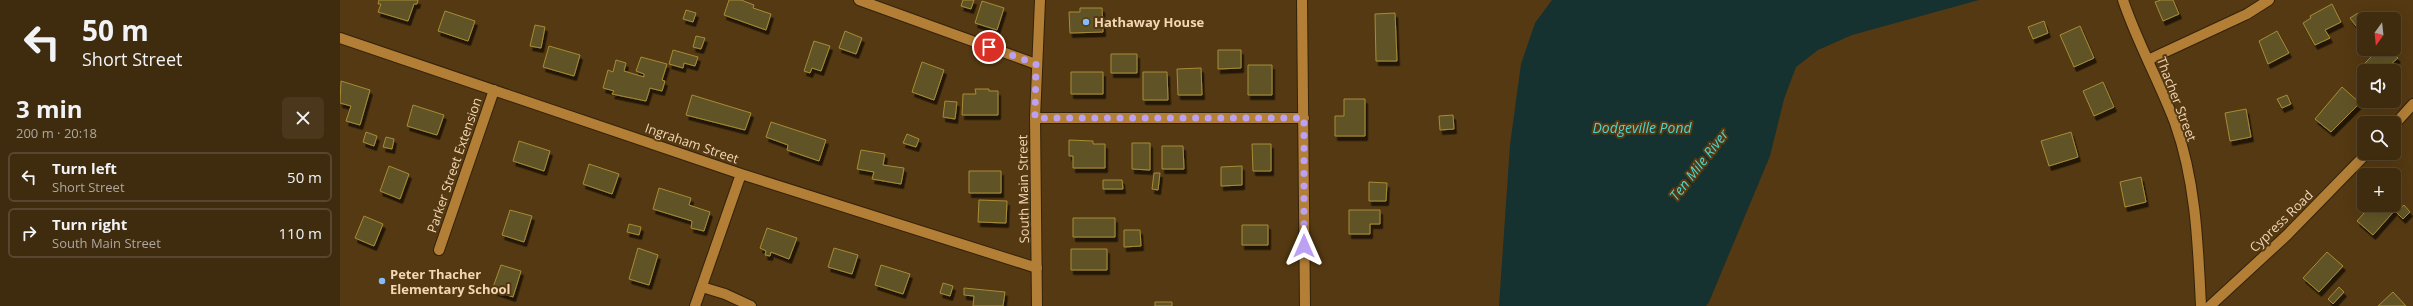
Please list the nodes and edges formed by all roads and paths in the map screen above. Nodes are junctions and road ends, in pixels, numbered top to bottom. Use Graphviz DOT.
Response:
graph roads {
  1 [pos="859,0"];
  2 [pos="1040,0"];
  3 [pos="1302,0"];
  4 [pos="2123,0"];
  5 [pos="2269,0"];
  6 [pos="340,38"];
  7 [pos="2148,60"];
  8 [pos="1036,64"];
  9 [pos="494,90"];
  10 [pos="2413,104"];
  11 [pos="2401,117"];
  12 [pos="1035,118"];
  13 [pos="1304,118"];
  14 [pos="2360,160"];
  15 [pos="741,174"];
  16 [pos="439,250"];
  17 [pos="1037,268"];
  18 [pos="702,287"];
  19 [pos="695,306"];
  20 [pos="751,306"];
  21 [pos="1037,306"];
  22 [pos="1305,306"];
  23 [pos="2201,306"];
  24 [pos="2210,306"];
  1 -- 8 [label="street"];
  2 -- 8 [label="street, South Main Street"];
  3 -- 13 [label="street"];
  4 -- 7 [label="street, Thacher Street"];
  5 -- 7 [label="street"];
  6 -- 9 [label="street, Ingraham Street"];
  7 -- 23 [label="street, Thacher Street"];
  8 -- 12 [label="street, South Main Street"];
  9 -- 15 [label="street, Ingraham Street"];
  9 -- 16 [label="street, Parker Street Extension"];
  10 -- 11 [label="street"];
  12 -- 13 [label="street"];
  12 -- 17 [label="street, South Main Street"];
  13 -- 22 [label="street"];
  14 -- 24 [label="street, Cypress Road"];
  15 -- 17 [label="street, Ingraham Street"];
  15 -- 18 [label="street"];
  17 -- 21 [label="street, South Main Street"];
  18 -- 19 [label="street"];
  18 -- 20 [label="street"];
}
